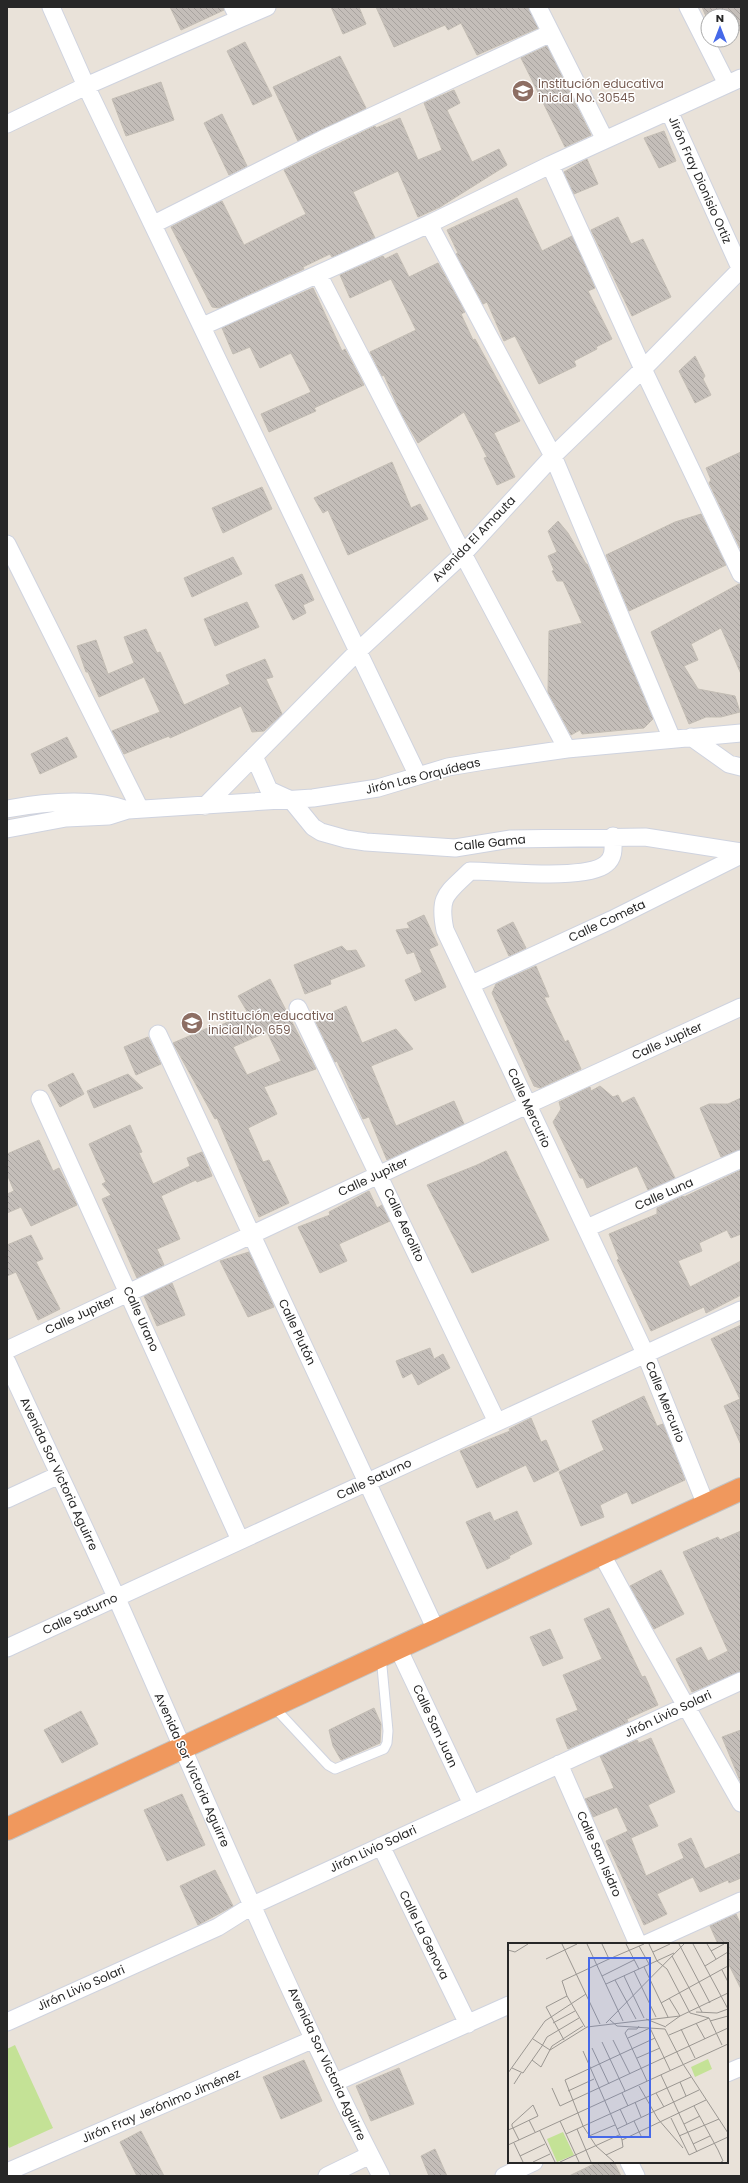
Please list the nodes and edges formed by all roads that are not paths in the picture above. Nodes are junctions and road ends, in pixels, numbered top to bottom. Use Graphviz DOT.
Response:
graph roads {
  1 [pos="51,7"];
  2 [pos="267,7"];
  3 [pos="538,7"];
  4 [pos="688,7"];
  5 [pos="236,13"];
  6 [pos="551,33"];
  7 [pos="734,81"];
  8 [pos="86,86"];
  9 [pos="669,111"];
  10 [pos="7,124"];
  11 [pos="605,140"];
  12 [pos="550,166"];
  13 [pos="154,224"];
  14 [pos="429,224"];
  15 [pos="741,269"];
  16 [pos="318,274"];
  17 [pos="203,326"];
  18 [pos="643,369"];
  19 [pos="553,456"];
  20 [pos="7,544"];
  21 [pos="463,554"];
  22 [pos="741,574"];
  23 [pos="358,651"];
  24 [pos="741,733"];
  25 [pos="691,737"];
  26 [pos="672,738"];
  27 [pos="567,750"];
  28 [pos="254,756"];
  29 [pos="741,768"];
  30 [pos="418,776"];
  31 [pos="291,800"];
  32 [pos="205,806"];
  33 [pos="7,809"];
  34 [pos="134,809"];
  35 [pos="7,829"];
  36 [pos="613,836"];
  37 [pos="741,854"];
  38 [pos="472,984"];
  39 [pos="741,1007"];
  40 [pos="298,1008"];
  41 [pos="158,1034"];
  42 [pos="40,1098"];
  43 [pos="526,1105"];
  44 [pos="741,1159"];
  45 [pos="379,1174"];
  46 [pos="587,1228"];
  47 [pos="251,1234"];
  48 [pos="129,1292"];
  49 [pos="741,1310"];
  50 [pos="7,1350"];
  51 [pos="645,1353"];
  52 [pos="7,1362"];
  53 [pos="497,1422"];
  54 [pos="59,1475"];
  55 [pos="366,1482"];
  56 [pos="741,1489"];
  57 [pos="7,1500"];
  58 [pos="706,1505"];
  59 [pos="240,1540"];
  60 [pos="601,1553"];
  61 [pos="116,1598"];
  62 [pos="436,1630"];
  63 [pos="7,1648"];
  64 [pos="389,1652"];
  65 [pos="741,1680"];
  66 [pos="273,1706"];
  67 [pos="685,1706"];
  68 [pos="182,1748"];
  69 [pos="559,1764"];
  70 [pos="741,1803"];
  71 [pos="472,1804"];
  72 [pos="7,1829"];
  73 [pos="380,1846"];
  74 [pos="741,1901"];
  75 [pos="253,1905"];
  76 [pos="638,1943"];
  77 [pos="648,1943"];
  78 [pos="508,2005"];
  79 [pos="7,2022"];
  80 [pos="468,2024"];
  81 [pos="314,2039"];
  82 [pos="741,2067"];
  83 [pos="728,2073"];
  84 [pos="336,2082"];
  85 [pos="370,2155"];
  86 [pos="532,2163"];
  87 [pos="630,2163"];
  88 [pos="7,2172"];
  89 [pos="327,2176"];
  90 [pos="381,2176"];
  91 [pos="504,2176"];
  92 [pos="636,2176"];
  1 -- 8 [label="street"];
  2 -- 5 [label="street"];
  3 -- 6 [label="street"];
  4 -- 7 [label="street"];
  5 -- 8 [label="street"];
  6 -- 11 [label="street"];
  6 -- 13 [label="street"];
  7 -- 9 [label="street"];
  8 -- 10 [label="street"];
  8 -- 13 [label="street"];
  9 -- 11 [label="street"];
  9 -- 15 [label="street, Jirón Fray Dionisio Ortiz"];
  11 -- 12 [label="street"];
  12 -- 14 [label="street"];
  12 -- 18 [label="street"];
  13 -- 17 [label="street"];
  14 -- 16 [label="street"];
  14 -- 19 [label="street"];
  15 -- 18 [label="street, Avenida El Amauta"];
  16 -- 17 [label="street"];
  16 -- 21 [label="street"];
  17 -- 23 [label="street"];
  18 -- 19 [label="street, Avenida El Amauta"];
  18 -- 22 [label="street"];
  19 -- 21 [label="street, Avenida El Amauta"];
  19 -- 26 [label="street"];
  20 -- 34 [label="street"];
  21 -- 23 [label="street, Avenida El Amauta"];
  21 -- 27 [label="street"];
  23 -- 28 [label="street, Avenida El Amauta"];
  23 -- 30 [label="street"];
  24 -- 25 [label="street, Jirón Las Orquídeas"];
  25 -- 26 [label="street, Jirón Las Orquídeas"];
  25 -- 29 [label="street"];
  26 -- 27 [label="street, Jirón Las Orquídeas"];
  27 -- 30 [label="street, Jirón Las Orquídeas"];
  28 -- 31 [label="street, Calle Gama"];
  28 -- 32 [label="street, Avenida El Amauta"];
  30 -- 31 [label="street, Jirón Las Orquídeas"];
  31 -- 32 [label="street, Jirón Las Orquídeas"];
  31 -- 36 [label="street, Calle Gama"];
  32 -- 34 [label="street, Jirón Las Orquídeas"];
  33 -- 34 [label="street"];
  34 -- 35 [label="street"];
  36 -- 37 [label="street, Calle Gama"];
  36 -- 38 [label="street, Calle Mercurio"];
  37 -- 38 [label="street, Calle Cometa"];
  38 -- 43 [label="street, Calle Mercurio"];
  39 -- 43 [label="street, Calle Jupiter"];
  40 -- 45 [label="street, Calle Aerolito"];
  41 -- 47 [label="street, Calle Plutón"];
  42 -- 48 [label="street, Calle Urano"];
  43 -- 45 [label="street, Calle Jupiter"];
  43 -- 46 [label="street, Calle Mercurio"];
  44 -- 46 [label="street, Calle Luna"];
  45 -- 47 [label="street, Calle Jupiter"];
  45 -- 53 [label="street, Calle Aerolito"];
  46 -- 51 [label="street, Calle Mercurio"];
  47 -- 48 [label="street, Calle Jupiter"];
  47 -- 55 [label="street, Calle Plutón"];
  48 -- 50 [label="street, Calle Jupiter"];
  48 -- 59 [label="street, Calle Urano"];
  49 -- 51 [label="street, Calle Saturno"];
  51 -- 53 [label="street, Calle Saturno"];
  51 -- 58 [label="street, Calle Mercurio"];
  52 -- 54 [label="street, Avenida Sor Victoria Aguirre"];
  53 -- 55 [label="street, Calle Saturno"];
  54 -- 57 [label="street"];
  54 -- 61 [label="street, Avenida Sor Victoria Aguirre"];
  55 -- 59 [label="street, Calle Saturno"];
  55 -- 62 [label="street, Calle Plutón"];
  56 -- 58 [label="highway"];
  58 -- 60 [label="highway"];
  59 -- 61 [label="street, Calle Saturno"];
  60 -- 62 [label="highway"];
  60 -- 67 [label="street"];
  61 -- 63 [label="street, Calle Saturno"];
  61 -- 68 [label="street, Avenida Sor Victoria Aguirre"];
  62 -- 64 [label="highway"];
  64 -- 66 [label="highway"];
  64 -- 66 [label="lane"];
  64 -- 71 [label="street, Calle San Juan"];
  65 -- 67 [label="street, Jirón Livio Solari"];
  66 -- 68 [label="highway"];
  67 -- 69 [label="street, Jirón Livio Solari"];
  67 -- 70 [label="street"];
  68 -- 72 [label="highway"];
  68 -- 75 [label="street, Avenida Sor Victoria Aguirre"];
  69 -- 71 [label="street, Jirón Livio Solari"];
  69 -- 76 [label="street, Calle San Isidro"];
  71 -- 73 [label="street, Jirón Livio Solari"];
  73 -- 75 [label="street, Jirón Livio Solari"];
  73 -- 80 [label="street, Calle La Genova"];
  74 -- 77 [label="street"];
  75 -- 79 [label="street, Jirón Livio Solari"];
  75 -- 81 [label="street, Avenida Sor Victoria Aguirre"];
  78 -- 80 [label="street"];
  80 -- 84 [label="street"];
  81 -- 84 [label="street, Avenida Sor Victoria Aguirre"];
  81 -- 88 [label="street, Jirón Fray Jerónimo Jiménez"];
  82 -- 83 [label="street"];
  84 -- 85 [label="street, Avenida Sor Victoria Aguirre"];
  85 -- 89 [label="street"];
  85 -- 90 [label="street, Avenida Sor Victoria Aguirre"];
  86 -- 91 [label="street"];
  87 -- 92 [label="street"];
}
